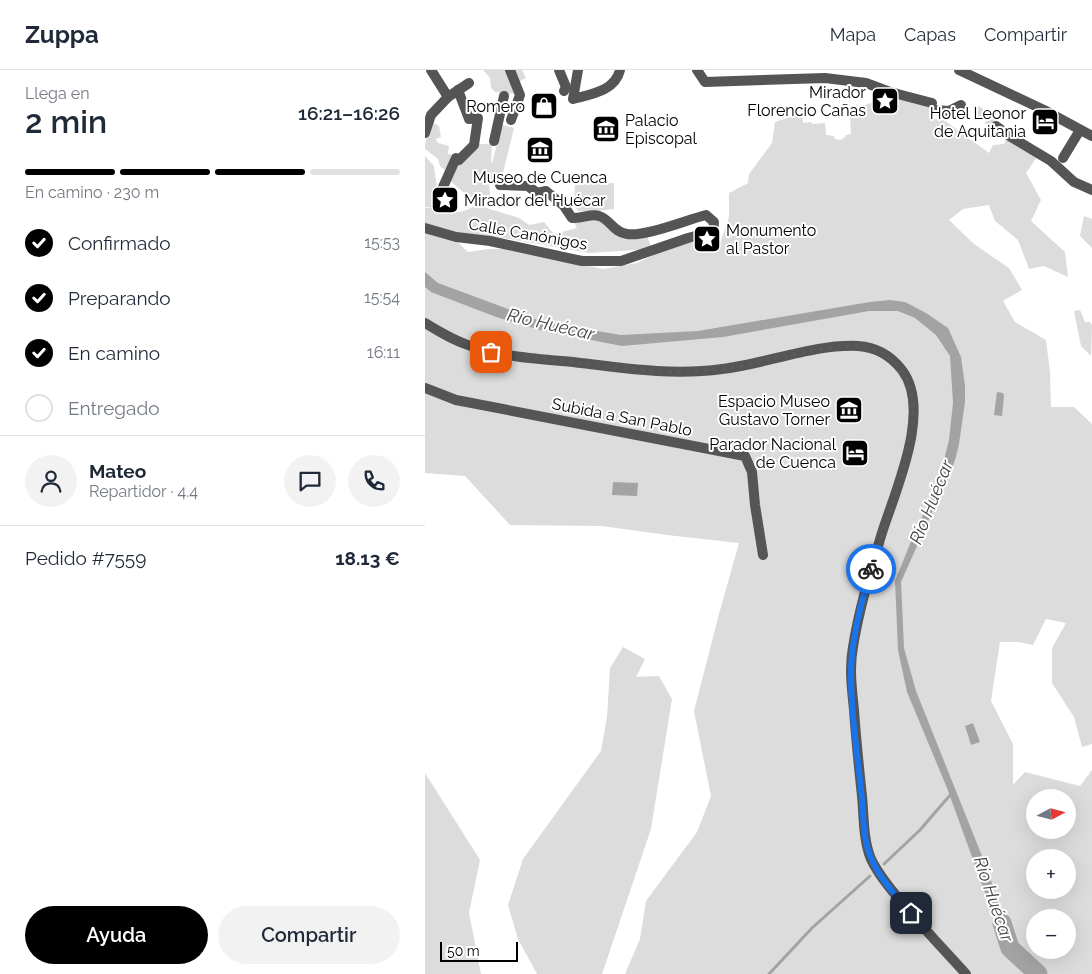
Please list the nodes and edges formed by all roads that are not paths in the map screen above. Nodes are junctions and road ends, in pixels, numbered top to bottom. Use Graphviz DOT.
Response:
graph roads {
  1 [pos="431,70"];
  2 [pos="510,70"];
  3 [pos="559,70"];
  4 [pos="577,70"];
  5 [pos="620,70"];
  6 [pos="697,70"];
  7 [pos="959,70"];
  8 [pos="825,74"];
  9 [pos="757,75"];
  10 [pos="469,83"];
  11 [pos="458,90"];
  12 [pos="565,91"];
  13 [pos="504,96"];
  14 [pos="448,97"];
  15 [pos="949,103"];
  16 [pos="511,120"];
  17 [pos="996,126"];
  18 [pos="1080,130"];
  19 [pos="425,133"];
  20 [pos="1092,136"];
  21 [pos="494,141"];
  22 [pos="1063,158"];
  23 [pos="500,185"];
  24 [pos="1092,190"];
  25 [pos="449,198"];
  26 [pos="425,228"];
  27 [pos="425,323"];
  28 [pos="425,388"];
  29 [pos="763,555"];
  30 [pos="966,974"];
  1 -- 14 [label="street"];
  2 -- 16 [label="street"];
  3 -- 12 [label="street"];
  4 -- 5 [label="street"];
  6 -- 9 [label="street"];
  7 -- 18 [label="street"];
  8 -- 9 [label="street"];
  8 -- 15 [label="street"];
  10 -- 11 [label="street"];
  11 -- 14 [label="street"];
  11 -- 25 [label="street"];
  13 -- 21 [label="street"];
  14 -- 19 [label="street"];
  17 -- 24 [label="street"];
  18 -- 20 [label="street"];
  18 -- 22 [label="street"];
  23 -- 26 [label="street, Calle Canónigos"];
  27 -- 30 [label="street"];
  28 -- 29 [label="street, Subida a San Pablo"];
}
